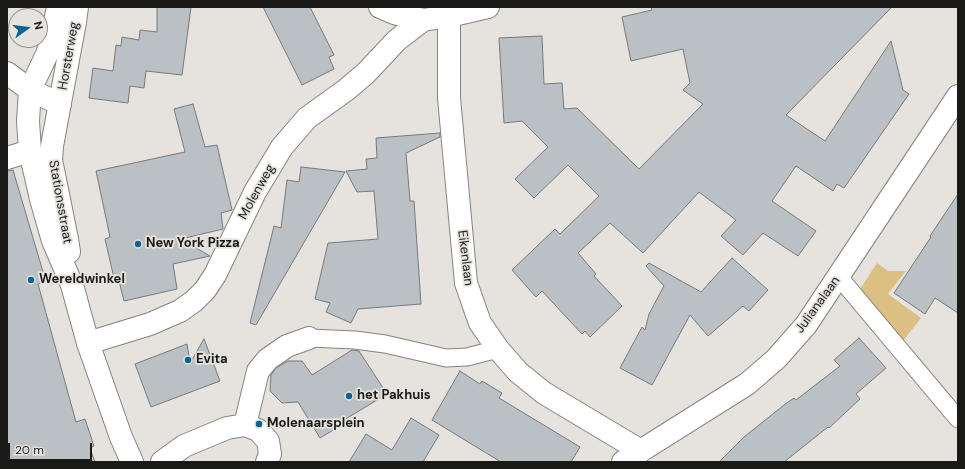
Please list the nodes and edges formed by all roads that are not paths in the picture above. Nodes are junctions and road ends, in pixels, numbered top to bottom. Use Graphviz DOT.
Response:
graph roads {
  1 [pos="58,7"];
  2 [pos="77,7"];
  3 [pos="380,7"];
  4 [pos="488,7"];
  5 [pos="449,11"];
  6 [pos="423,20"];
  7 [pos="7,73"];
  8 [pos="30,90"];
  9 [pos="958,96"];
  10 [pos="60,104"];
  11 [pos="30,151"];
  12 [pos="7,158"];
  13 [pos="839,277"];
  14 [pos="72,285"];
  15 [pos="309,338"];
  16 [pos="88,343"];
  17 [pos="498,349"];
  18 [pos="958,419"];
  19 [pos="245,425"];
  20 [pos="632,456"];
  21 [pos="132,462"];
  22 [pos="162,462"];
  23 [pos="267,462"];
  1 -- 8 [label="street, Horsterweg"];
  2 -- 10 [label="street, Horsterweg"];
  3 -- 6 [label="street"];
  4 -- 5 [label="street"];
  5 -- 6 [label="street"];
  5 -- 17 [label="street, Eikenlaan"];
  6 -- 16 [label="street, Molenweg"];
  7 -- 8 [label="street"];
  8 -- 10 [label="street"];
  8 -- 11 [label="street, Stationsstraat"];
  9 -- 13 [label="street, Julianalaan"];
  10 -- 14 [label="street, Stationsstraat"];
  11 -- 12 [label="street"];
  11 -- 14 [label="street, Stationsstraat"];
  13 -- 18 [label="lane"];
  13 -- 20 [label="street, Julianalaan"];
  14 -- 16 [label="street, Stationsstraat"];
  15 -- 17 [label="lane"];
  15 -- 19 [label="street"];
  16 -- 21 [label="street, Stationsstraat"];
  17 -- 20 [label="street, Eikenlaan"];
  19 -- 22 [label="street"];
  19 -- 23 [label="street"];
}
